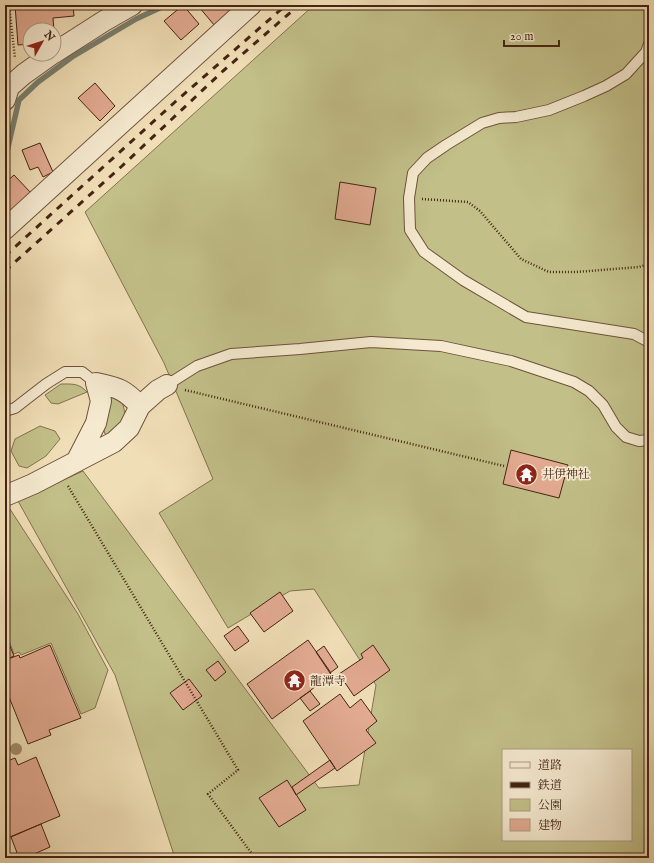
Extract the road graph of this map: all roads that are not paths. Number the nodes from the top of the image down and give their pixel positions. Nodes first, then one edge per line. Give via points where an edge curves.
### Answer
1 (132, 5) edge
2 (251, 5) edge
3 (649, 44) edge
4 (62, 47) edge
5 (41, 62) edge
6 (6, 92) edge
7 (5, 229) edge
8 (649, 342) edge
9 (96, 383) junction
10 (167, 385) joint
11 (140, 406) junction
12 (5, 411) edge
13 (649, 440) edge
14 (76, 462) junction
15 (5, 496) edge

1 - 4 street
2 - 7 street
3 - 8 lane via 646,52 626,74 606,86 549,110 482,123 446,145 413,172 409,198 410,230 424,252 463,280 526,317 634,334
5 - 6 street
9 - 11 street via 119,388
9 - 12 lane via 82,372 66,372 15,408
9 - 14 street via 101,401 96,423
10 - 11 street
10 - 13 lane via 197,366 231,354 371,342 441,346 511,361 574,382 604,404 616,426 626,437 639,441
11 - 14 street via 128,428 114,442
14 - 15 street

